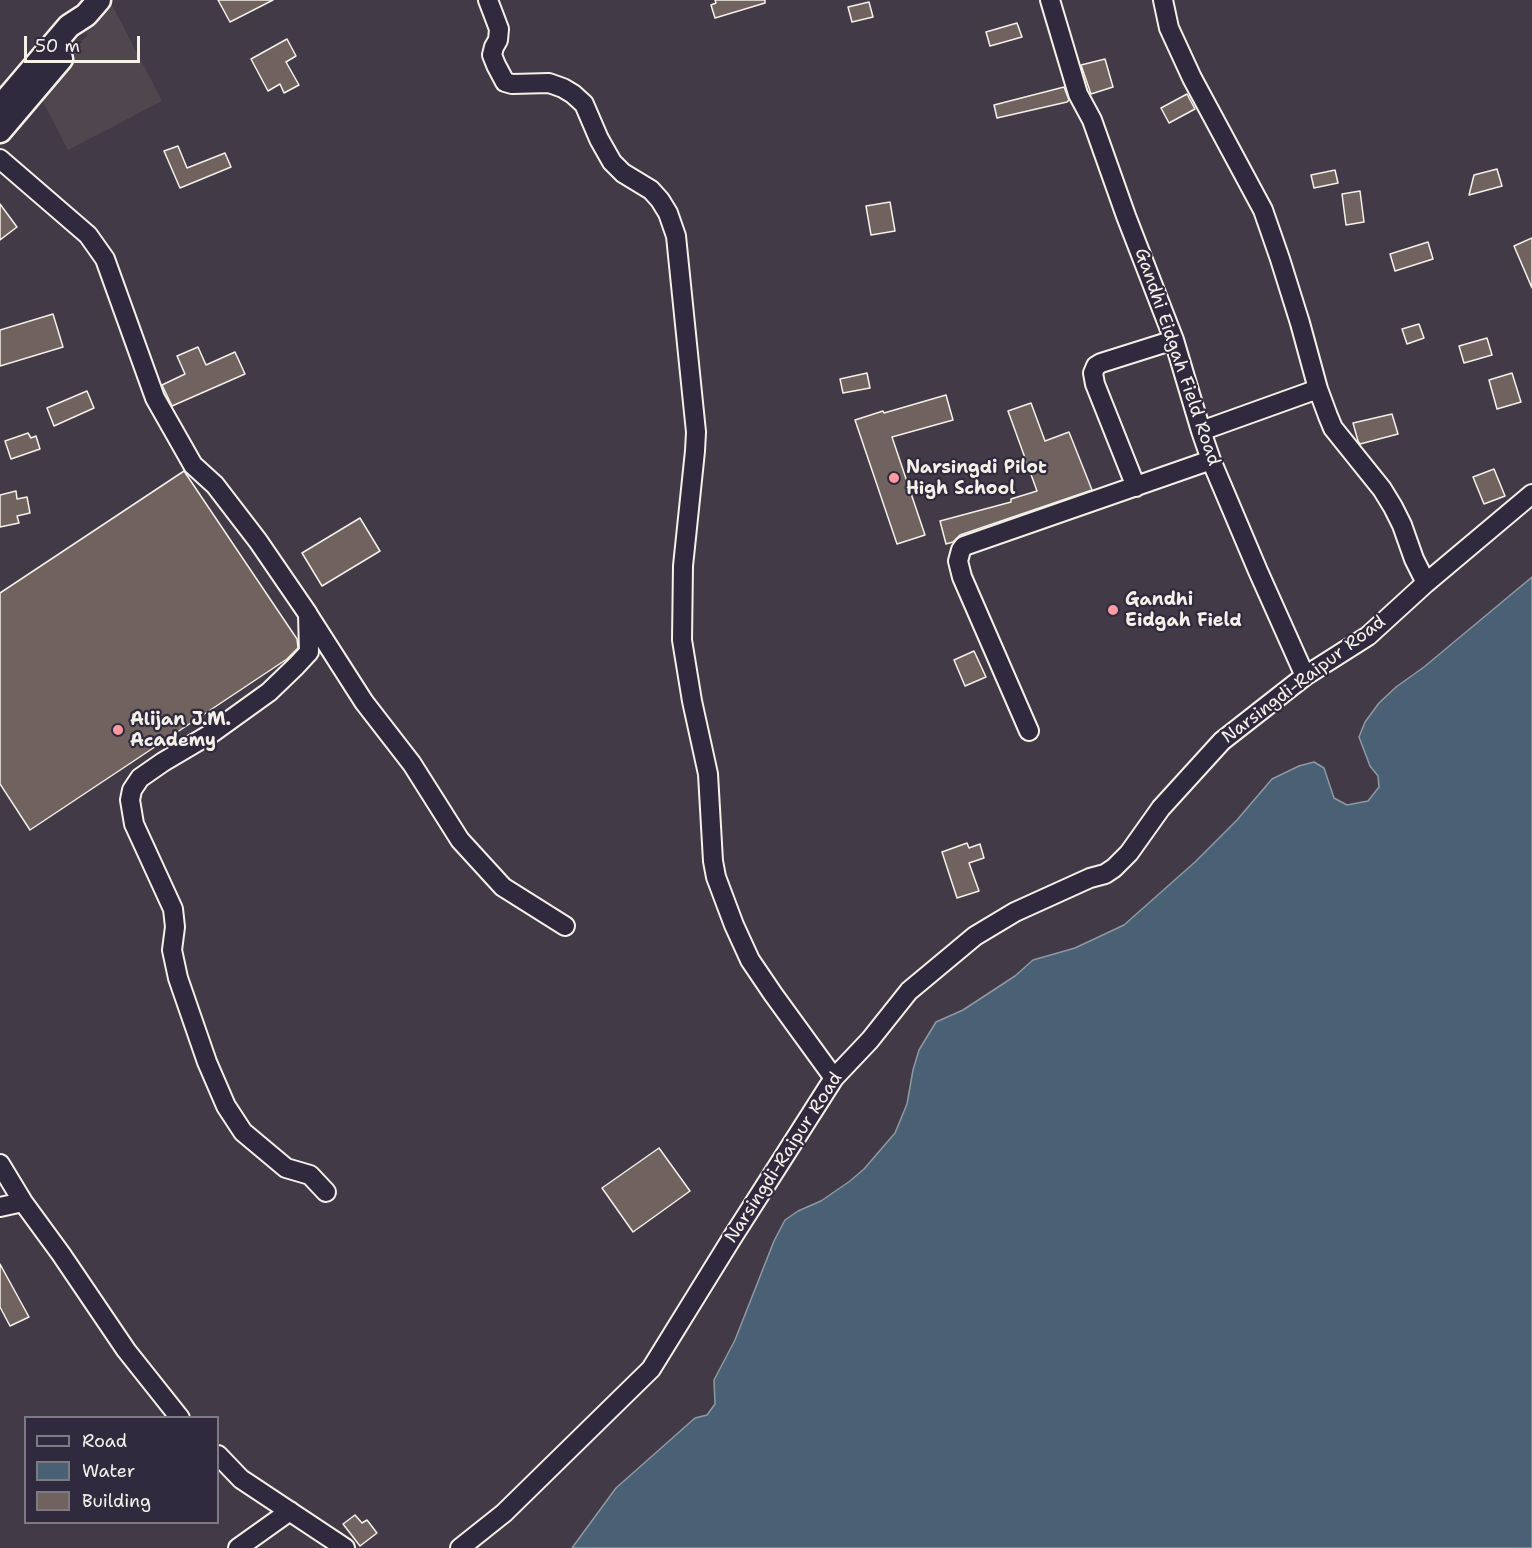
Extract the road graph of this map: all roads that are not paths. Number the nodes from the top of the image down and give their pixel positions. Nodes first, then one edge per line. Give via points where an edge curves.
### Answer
1 (488, 0) edge
2 (1050, 0) edge
3 (1163, 0) edge
4 (93, 7) edge
5 (0, 107) edge
6 (0, 131) edge
7 (0, 159) edge
8 (1174, 340) junction
9 (1318, 389) junction
10 (1201, 431) junction
11 (1211, 460) junction
12 (1136, 487) junction
13 (1532, 494) edge
14 (1426, 583) junction
15 (308, 614) junction
16 (1305, 676) junction
17 (1029, 731) dead end
18 (565, 926) dead end
19 (834, 1078) junction
20 (0, 1164) edge
21 (326, 1192) dead end
22 (23, 1202) junction
23 (0, 1207) edge
24 (178, 1416) edge
25 (219, 1456) edge
26 (290, 1511) junction
27 (238, 1548) edge
28 (345, 1548) edge
29 (460, 1548) edge

1 - 19 street via 500,29 492,55 505,82 549,83 573,94 584,104 612,162 660,200 676,236 696,432 683,566 682,640 708,774 716,877 750,960
2 - 8 street, Gandhi Eidgah Field Road via 1078,94 1092,120
3 - 9 street via 1169,28 1192,78 1263,210
4 - 5 main road via 69,26
4 - 6 main road via 80,35
7 - 15 street via 88,235 105,260 155,398 193,465 215,485
8 - 10 street, Gandhi Eidgah Field Road
8 - 12 street via 1101,363 1093,373
9 - 10 street
9 - 14 street via 1333,428 1393,507
10 - 11 street, Gandhi Eidgah Field Road
11 - 12 street
11 - 16 street, Gandhi Eidgah Field Road
12 - 17 street via 960,550 962,577
13 - 14 street, Narsingdi-Raipur Road
14 - 16 street, Narsingdi-Raipur Road via 1368,636
15 - 18 street via 460,840 503,887
15 - 21 street via 309,652 296,666 269,692 212,733 140,778 130,800 134,824 173,909 172,950 178,978 226,1106 243,1132 286,1168 310,1175
16 - 19 street, Narsingdi-Raipur Road via 1222,741 1161,808 1114,868 1015,912 975,936 909,991
19 - 29 street, Narsingdi-Raipur Road via 651,1369 504,1513
20 - 22 street
22 - 23 street
22 - 24 street via 126,1350
25 - 26 street via 241,1479
26 - 27 street
26 - 28 street

